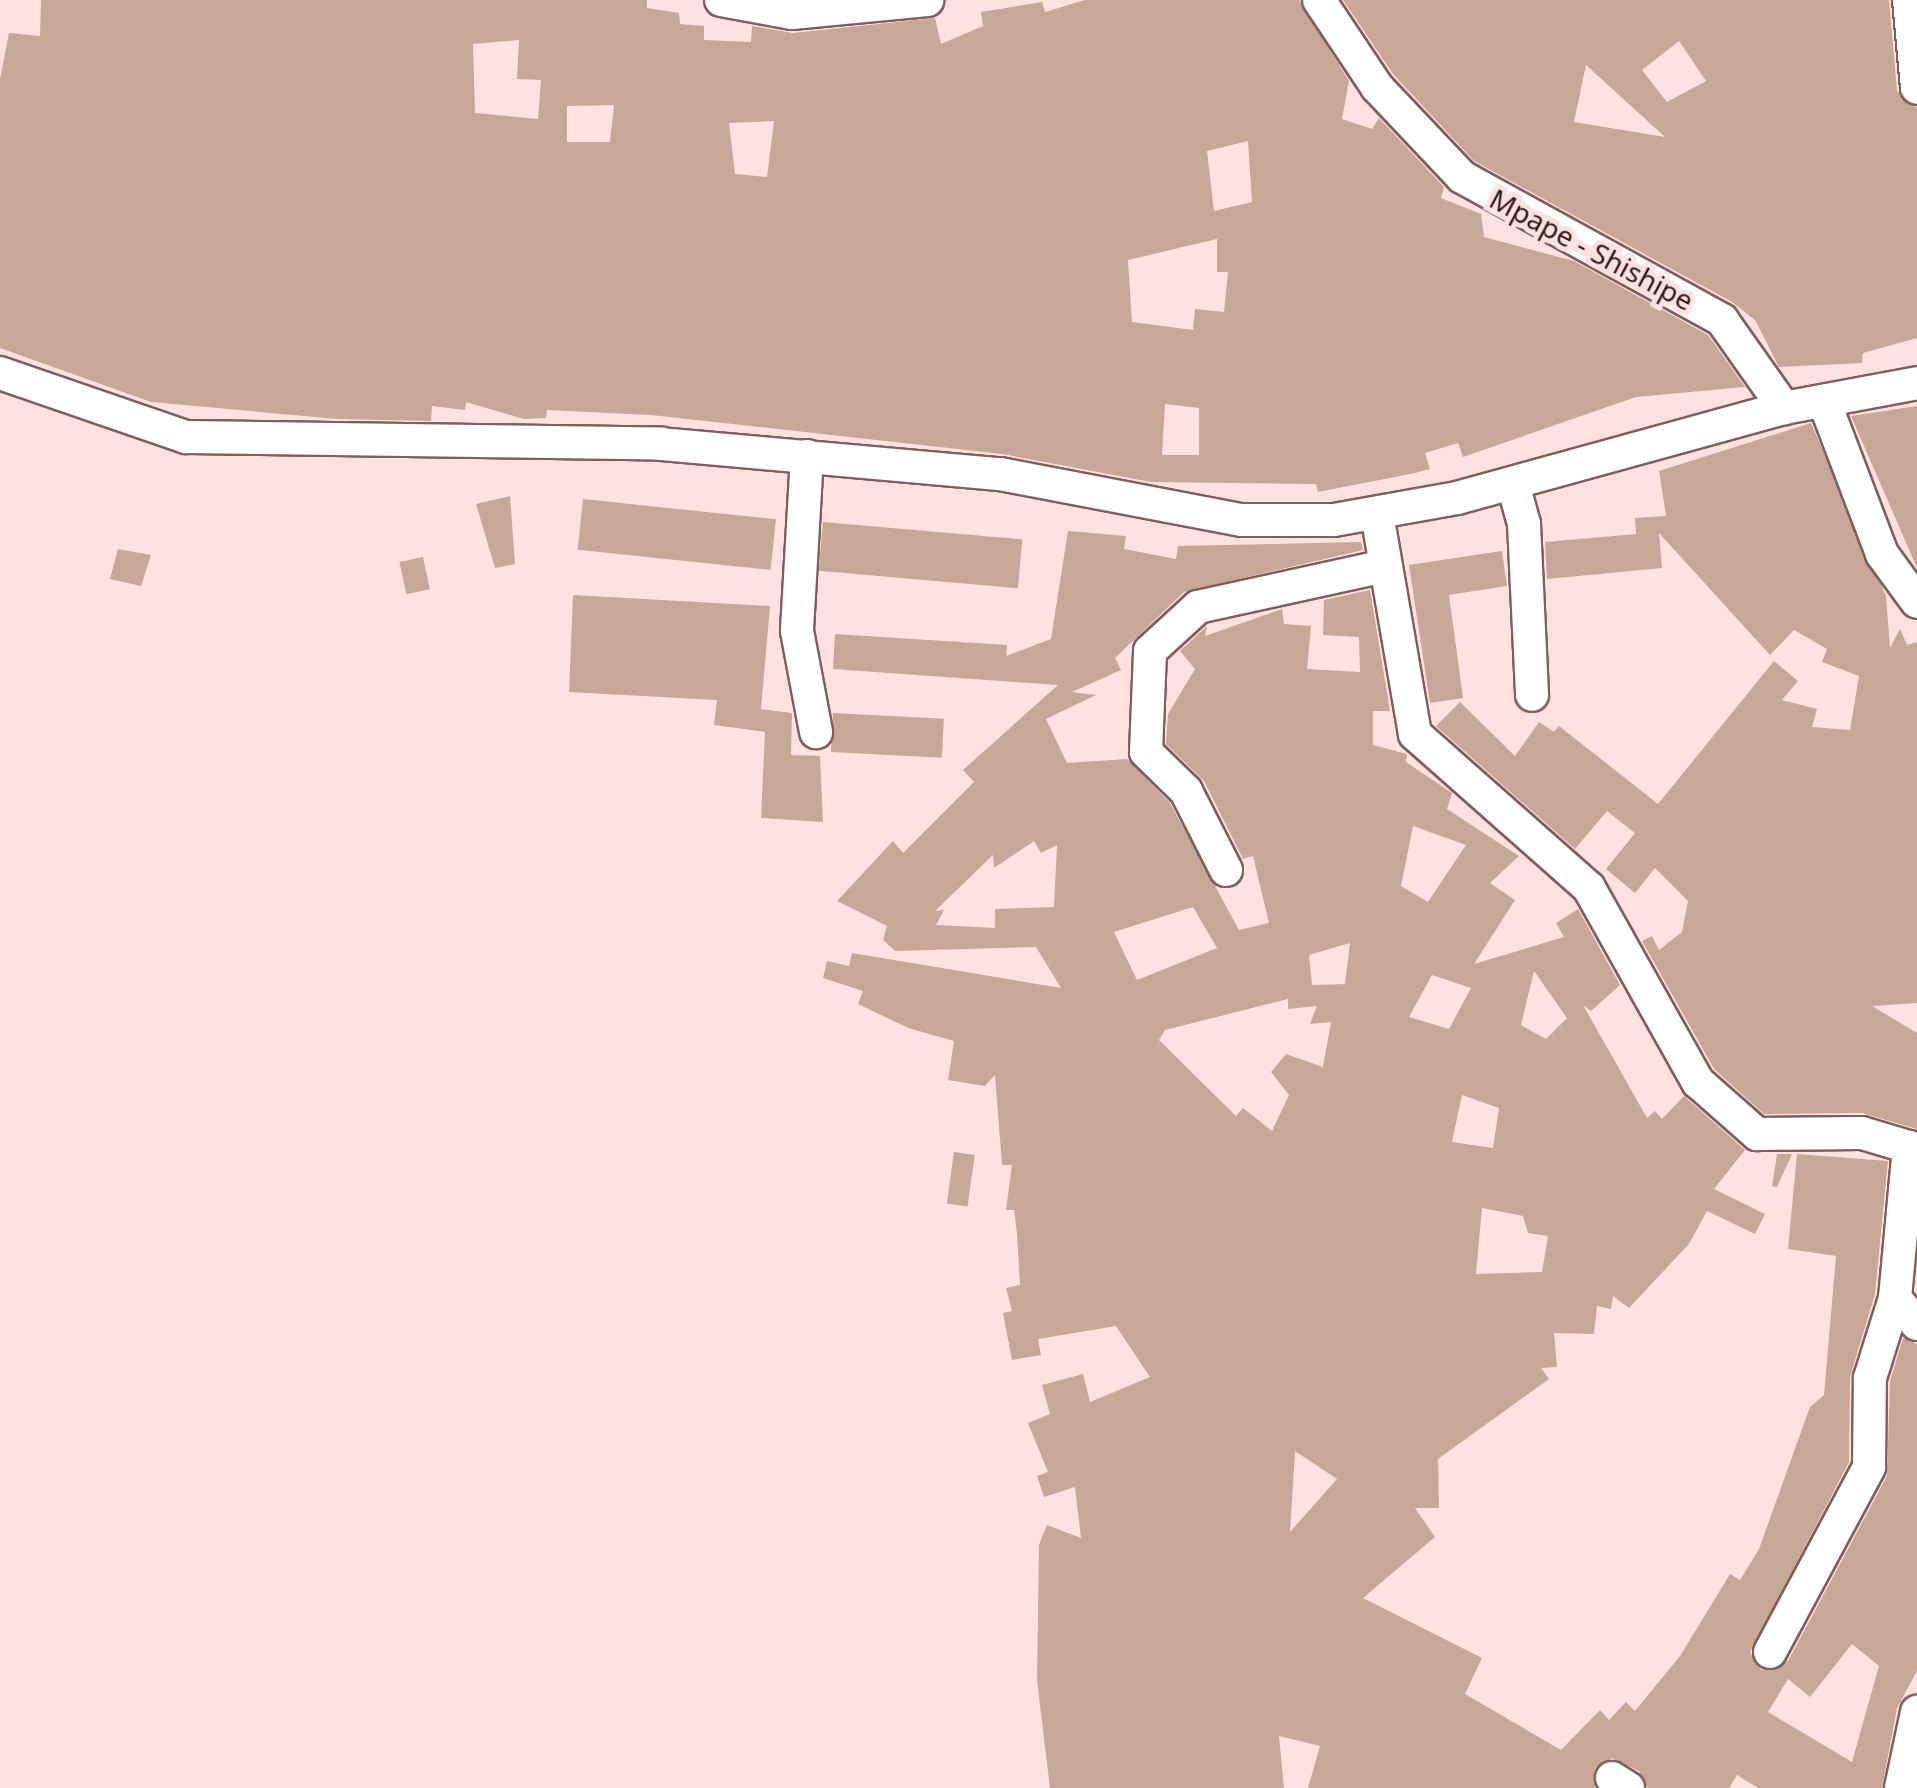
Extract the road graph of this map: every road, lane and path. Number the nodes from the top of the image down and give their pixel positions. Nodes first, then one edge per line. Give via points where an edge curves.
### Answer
1 (721, 0) edge
2 (928, 0) edge
3 (1319, 0) edge
4 (1909, 0) edge
5 (1917, 88) edge
6 (0, 373) edge
7 (1917, 383) edge
8 (1824, 401) junction
9 (1784, 408) junction
10 (807, 456) junction
11 (1513, 484) junction
12 (1377, 514) junction
13 (1384, 566) junction
14 (1917, 602) edge
15 (1532, 695) dead end
16 (816, 732) dead end
17 (1226, 870) dead end
18 (1895, 1298) junction
19 (1917, 1324) edge
20 (1770, 1652) dead end
21 (1917, 1712) edge
22 (1900, 1788) edge

1 - 2 street via 792,12
3 - 9 street, Mpape - Shishipe via 1377,87 1462,178 1722,320
4 - 5 street
6 - 10 street via 186,437 579,440
7 - 8 street
8 - 9 street
8 - 14 street via 1882,554
9 - 11 street
10 - 12 street via 1000,474 1242,520
10 - 16 street via 797,631
11 - 12 street
11 - 15 street via 1524,524
12 - 13 street
13 - 17 street via 1198,607 1150,651 1146,752 1186,791
13 - 18 street via 1416,734 1589,888 1698,1082 1757,1134 1862,1133 1909,1147
18 - 19 street
18 - 20 street via 1870,1378 1869,1467
21 - 22 street

